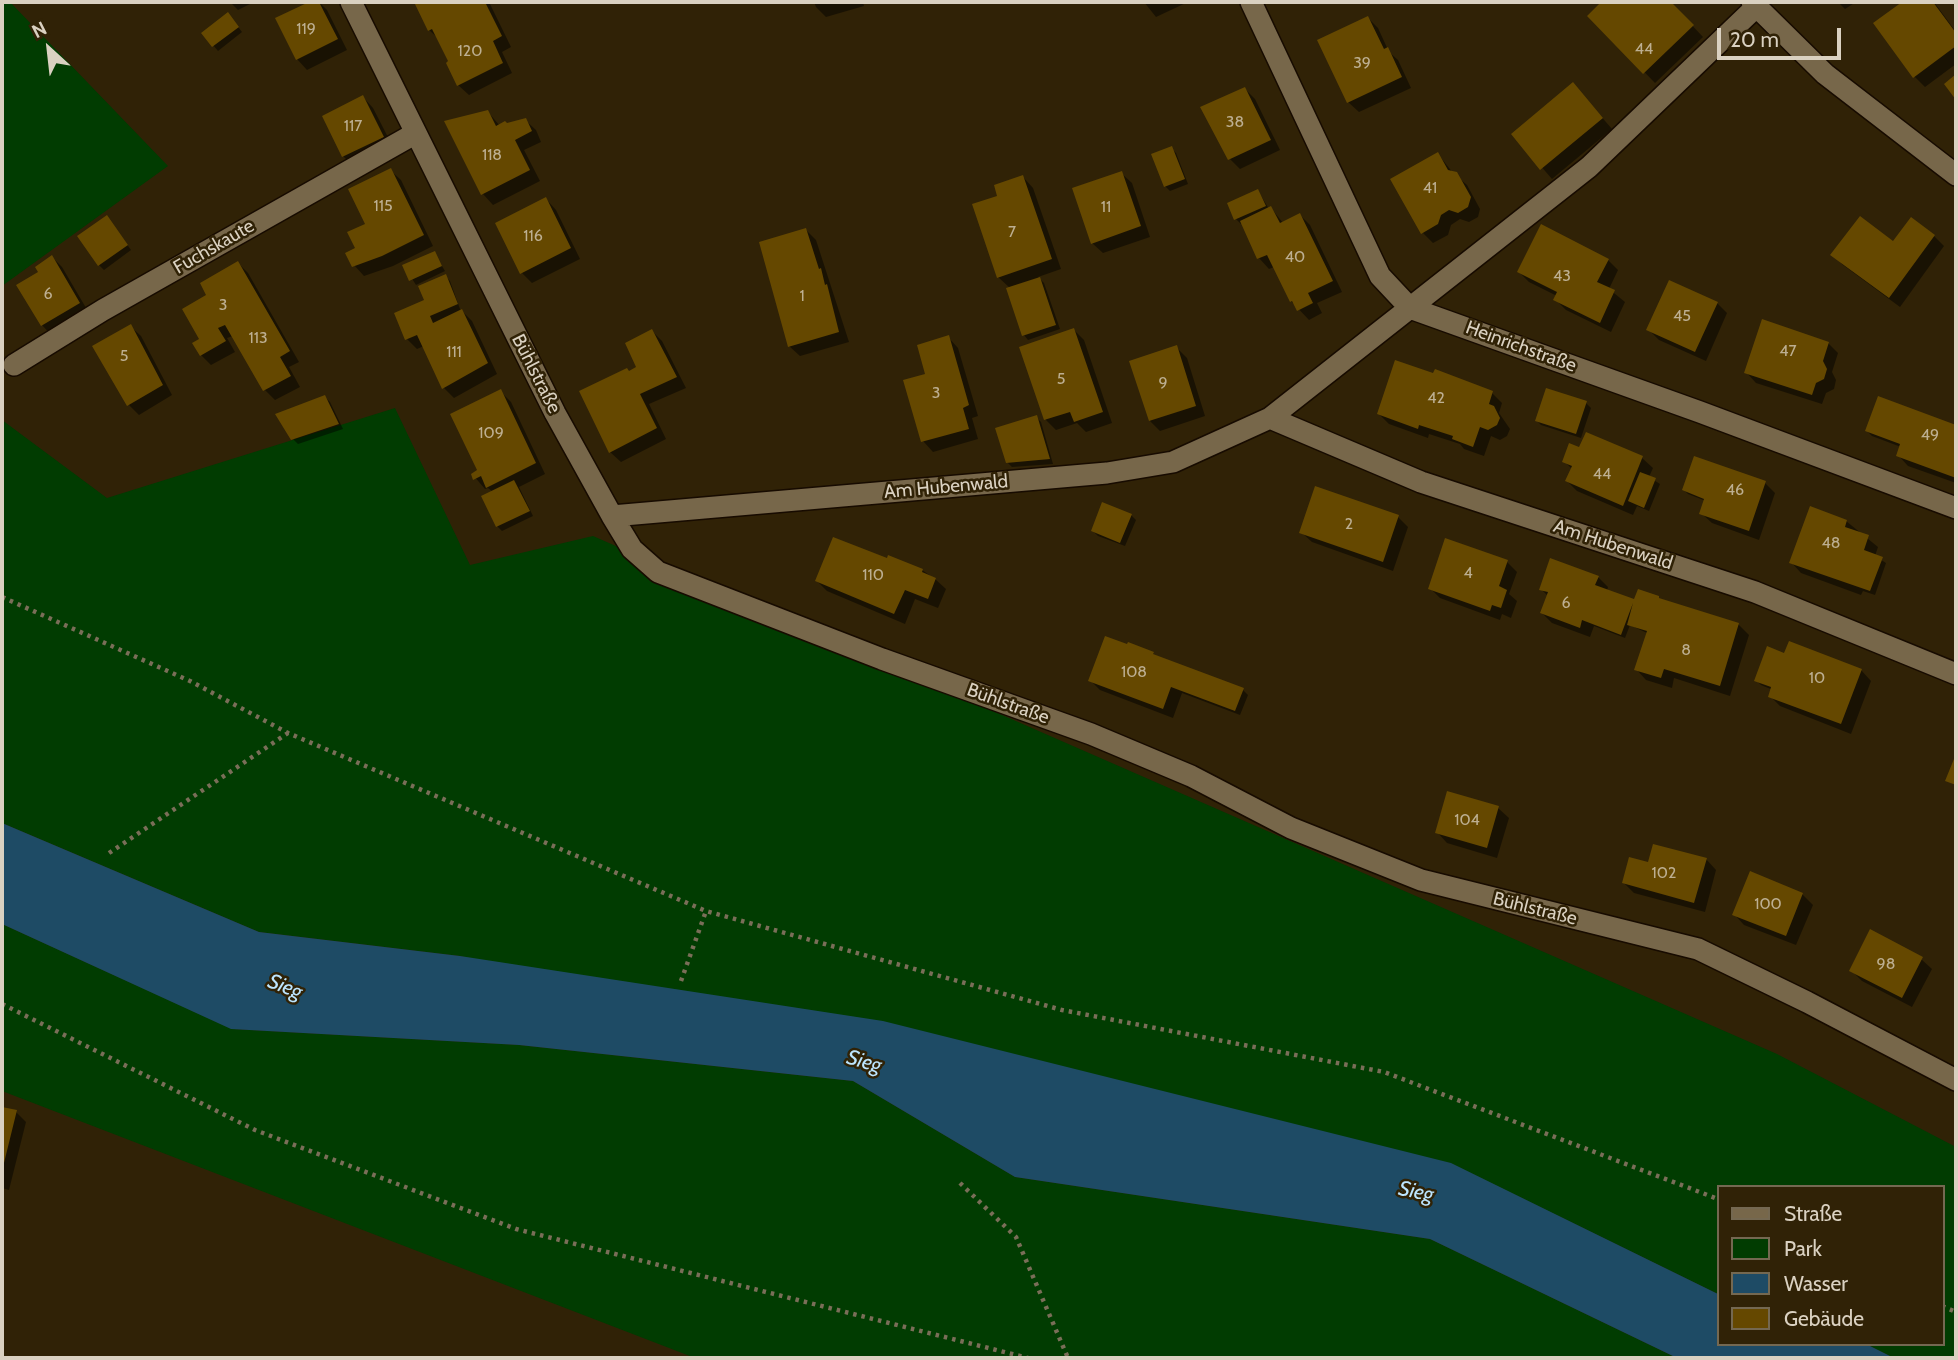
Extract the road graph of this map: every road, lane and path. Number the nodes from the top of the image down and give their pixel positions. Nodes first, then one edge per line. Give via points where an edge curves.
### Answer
1 (351, 2) edge
2 (1251, 2) edge
3 (1754, 4) edge
4 (415, 133) junction
5 (1956, 175) edge
6 (1410, 308) junction
7 (14, 365) dead end
8 (1270, 418) junction
9 (1956, 508) edge
10 (612, 516) junction
11 (2, 597) edge
12 (1956, 674) edge
13 (288, 733) junction
14 (109, 853) dead end
15 (706, 911) junction
16 (681, 981) dead end
17 (2, 1004) edge
18 (1956, 1080) edge
19 (960, 1183) dead end
20 (1716, 1198) edge
21 (1028, 1358) edge
22 (1068, 1358) edge

1 - 4 street, Bühlstraße
2 - 6 street, Heinrichstraße via 1380,276
3 - 5 street via 1825,74
3 - 6 street, Am Hubenwald via 1589,167
4 - 7 street, Fuchskaute
4 - 10 street, Bühlstraße via 555,413
6 - 8 street, Am Hubenwald
6 - 9 street, Heinrichstraße
8 - 10 street, Am Hubenwald via 1172,462 1107,473
8 - 12 street, Am Hubenwald via 1421,482 1755,592
10 - 18 street, Bühlstraße via 632,549 658,572 1091,734 1191,776 1291,828 1421,880 1698,949
11 - 13 path via 190,681
13 - 14 path
13 - 15 path
15 - 16 path
15 - 20 path via 1062,1010 1384,1072
17 - 21 path via 255,1130 516,1229
19 - 22 path via 1016,1237

